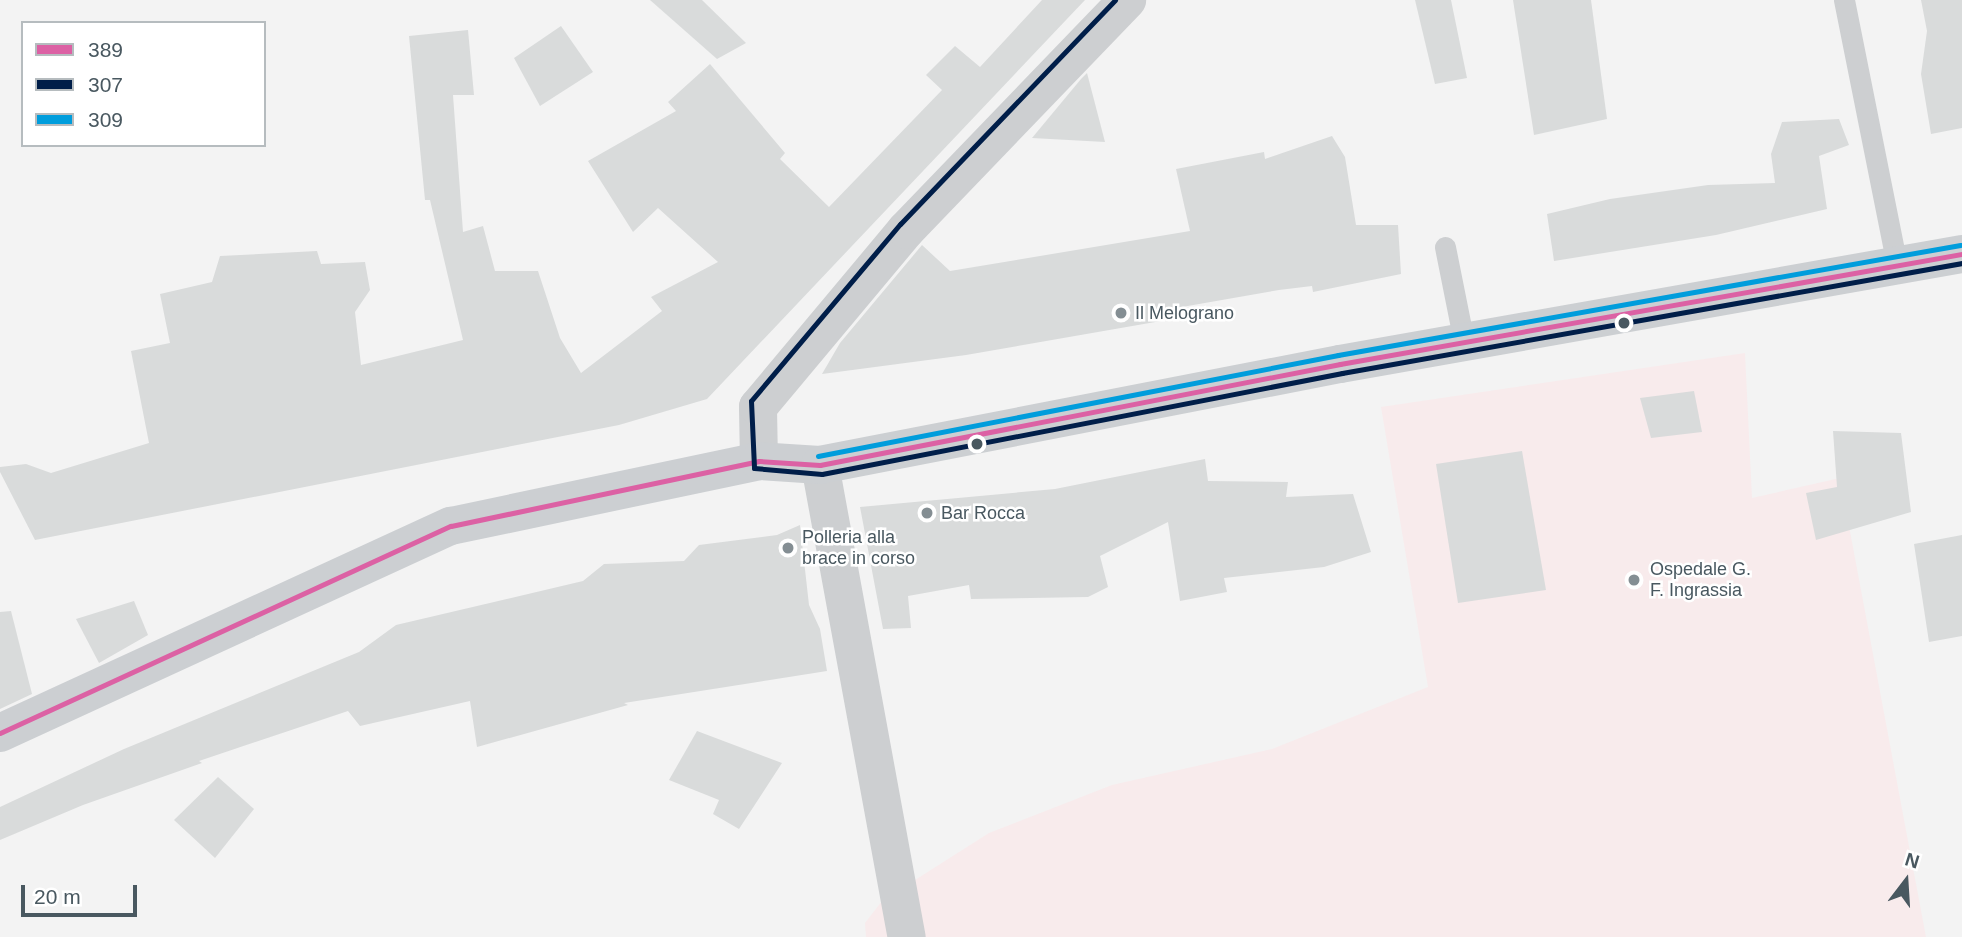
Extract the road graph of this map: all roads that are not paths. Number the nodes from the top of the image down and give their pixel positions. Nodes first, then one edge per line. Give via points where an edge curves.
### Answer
1 (1127, 0) edge
2 (1844, 0) edge
3 (1445, 247) dead end
4 (1962, 254) edge
5 (1897, 266) junction
6 (1464, 342) junction
7 (758, 461) junction
8 (820, 465) junction
9 (0, 733) edge
10 (907, 937) edge

1 - 7 street via 906,230 758,407
2 - 5 lane
3 - 6 lane
4 - 5 main road
5 - 6 main road
6 - 8 main road
7 - 8 main road
7 - 9 main road via 451,526
8 - 10 street

